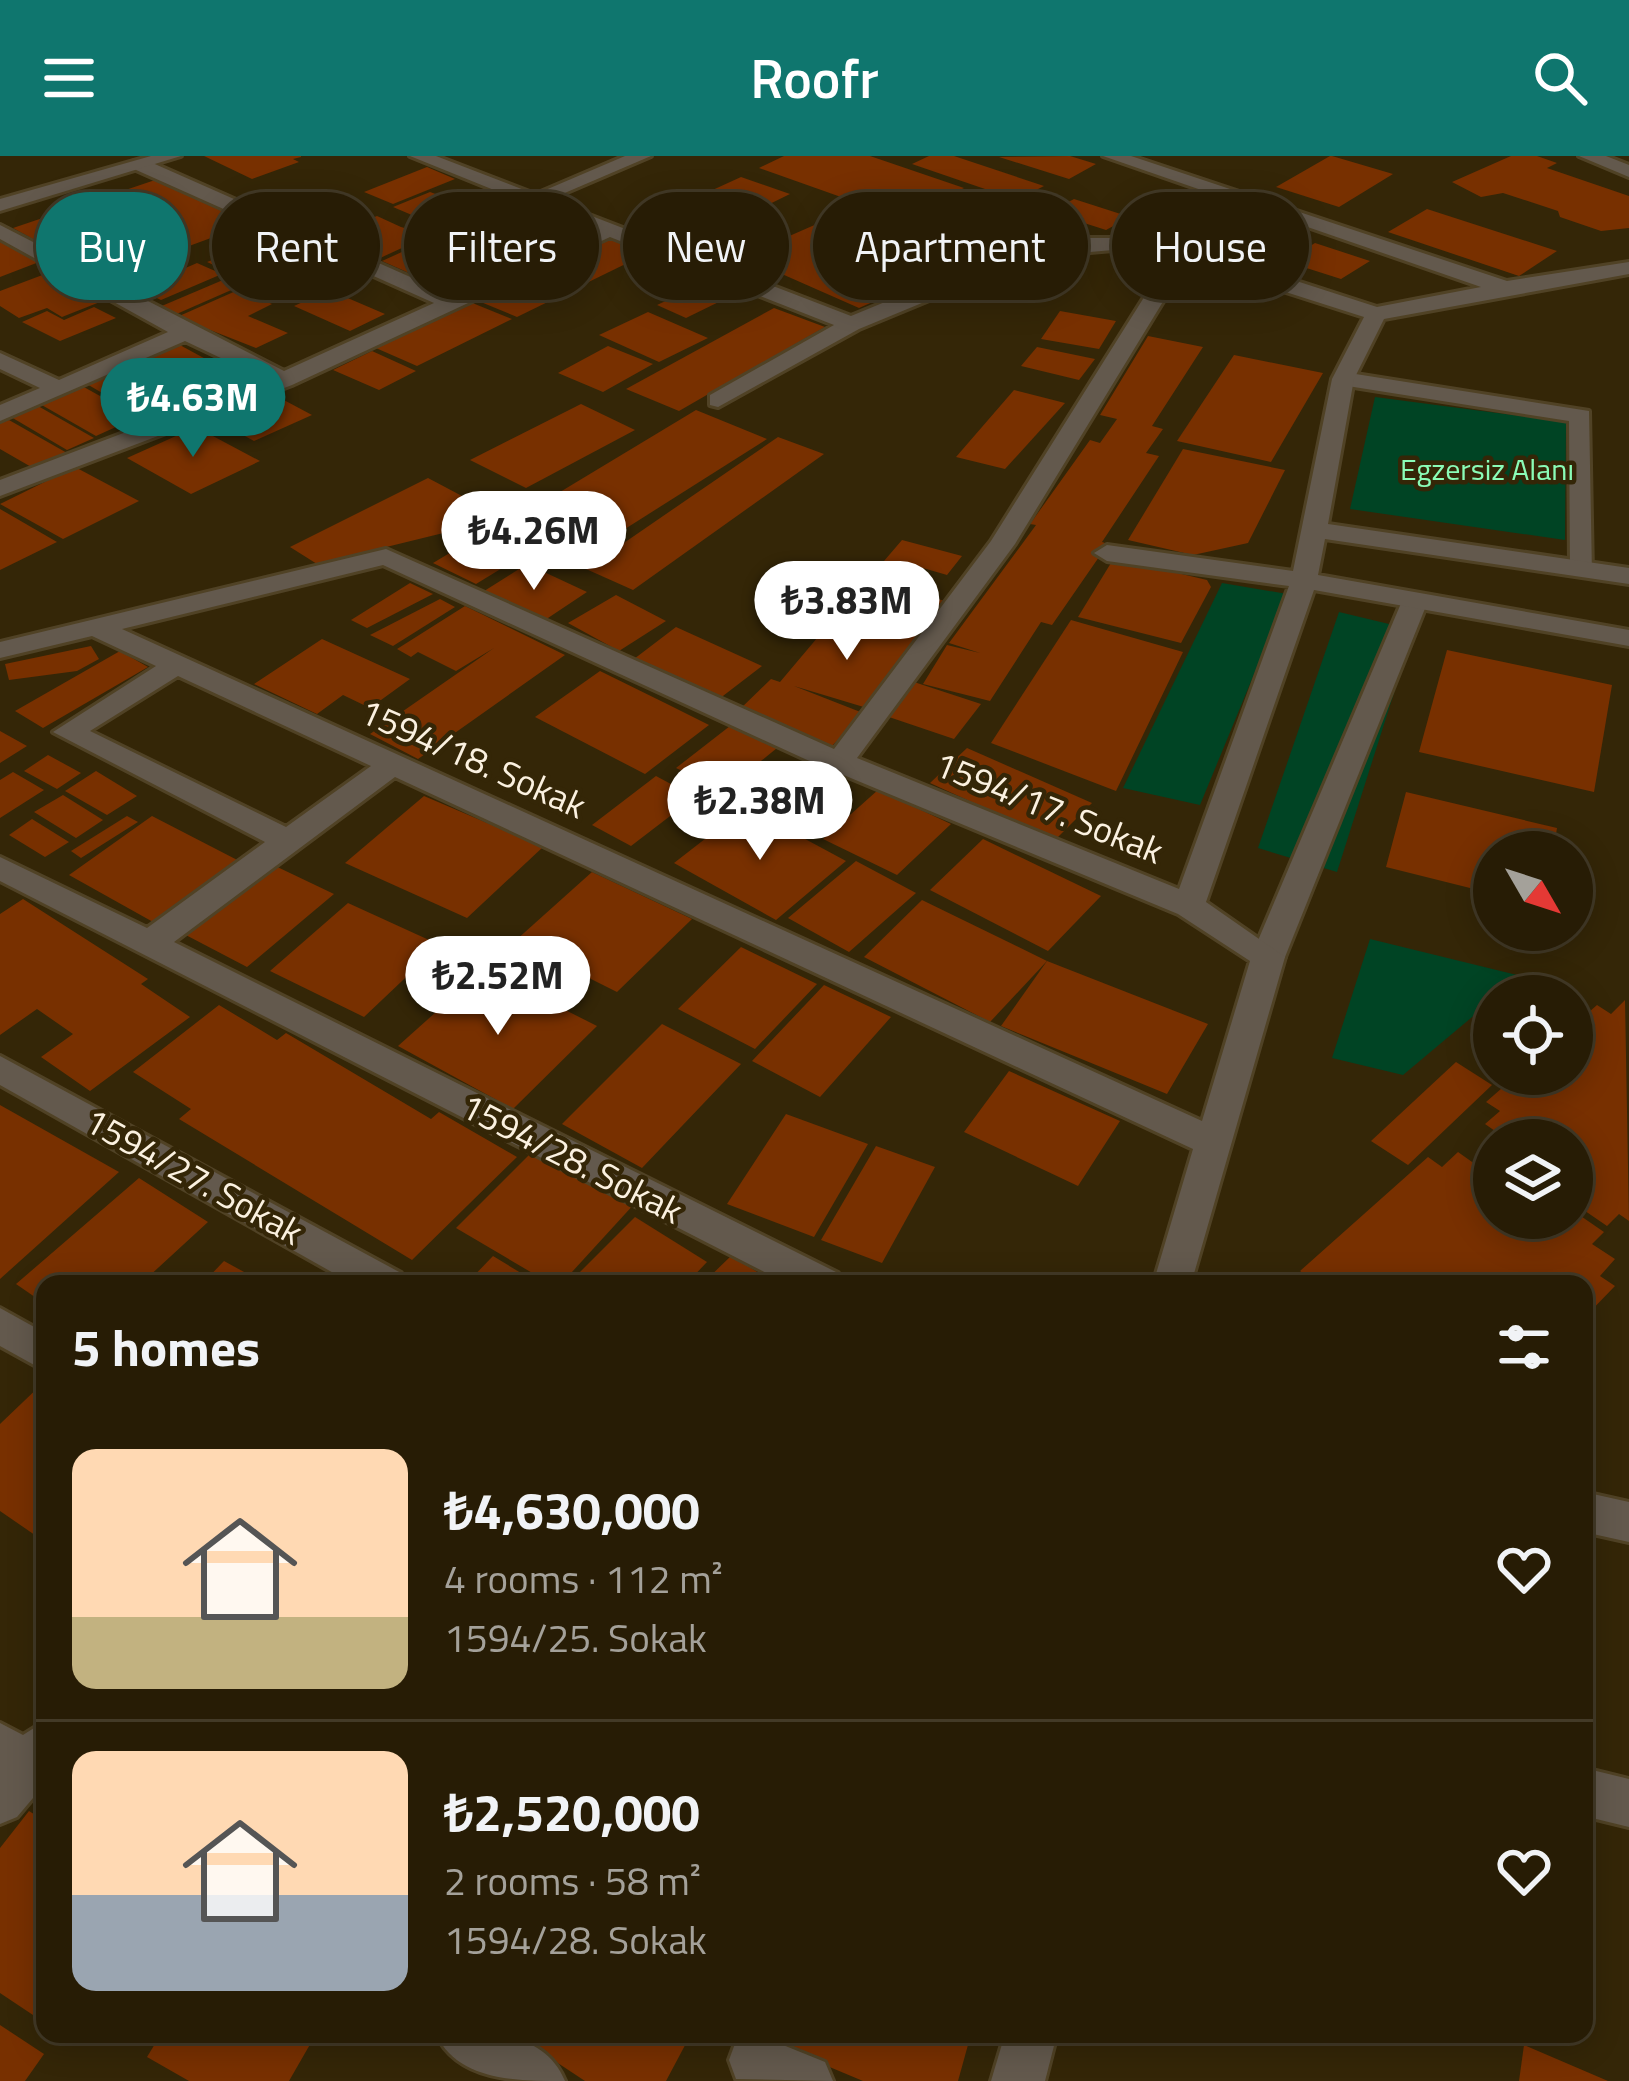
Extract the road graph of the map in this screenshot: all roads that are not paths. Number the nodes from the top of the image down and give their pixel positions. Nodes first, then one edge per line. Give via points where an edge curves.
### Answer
1 (172, 156) edge
2 (419, 156) edge
3 (642, 156) edge
4 (1112, 156) edge
5 (1190, 156) edge
6 (1588, 156) edge
7 (141, 165) junction
8 (1629, 171) edge
9 (1160, 172) junction
10 (511, 192) edge
11 (552, 192) edge
12 (0, 205) edge
13 (599, 226) edge
14 (610, 230) junction
15 (0, 231) edge
16 (1112, 247) edge
17 (1629, 268) edge
18 (1506, 288) junction
19 (1309, 292) edge
20 (1154, 300) edge
21 (447, 301) junction
22 (1376, 314) junction
23 (851, 324) junction
24 (185, 333) junction
25 (0, 360) edge
26 (1343, 379) junction
27 (284, 380) junction
28 (58, 388) junction
29 (718, 400) dead end
30 (0, 414) edge
31 (0, 489) edge
32 (1318, 530) junction
33 (1107, 553) dead end
34 (1583, 568) junction
35 (1629, 576) edge
36 (1304, 580) junction
37 (1415, 601) junction
38 (93, 626) junction
39 (1629, 638) edge
40 (0, 650) edge
41 (177, 665) junction
42 (839, 762) junction
43 (391, 765) junction
44 (288, 841) junction
45 (0, 868) edge
46 (1189, 907) junction
47 (147, 945) junction
48 (1268, 957) junction
49 (0, 1069) edge
50 (1212, 1142) junction
51 (371, 1275) edge
52 (806, 1275) edge
53 (1175, 1275) edge
54 (0, 1325) edge
55 (36, 1348) edge
56 (1593, 1514) edge
57 (1629, 1522) edge
58 (1593, 1794) edge
59 (1629, 1803) edge
60 (477, 2043) edge
61 (1029, 2043) edge
62 (755, 2058) edge
63 (538, 2081) edge
64 (806, 2081) edge
65 (1018, 2081) edge

1 - 7 street
2 - 10 street
3 - 11 street
4 - 9 street
5 - 9 street
6 - 8 street
7 - 12 street
7 - 21 street
9 - 18 street
13 - 14 street
14 - 21 street
14 - 23 street
15 - 24 street
16 - 23 street via 1030,251
17 - 18 street
18 - 22 street
19 - 22 street
20 - 42 street via 1002,544
21 - 27 street
22 - 26 street
23 - 29 street
24 - 27 street
24 - 28 street
25 - 28 street
26 - 32 street
26 - 34 street via 1581,416
27 - 31 street
28 - 30 street
32 - 34 street
32 - 36 street
33 - 36 street
34 - 35 street
36 - 37 street
36 - 46 street
37 - 39 street
37 - 48 street
38 - 40 street, 1594/17. Sokak
38 - 41 street, 1594/18. Sokak
38 - 42 street, 1594/17. Sokak via 386,557
41 - 43 street, 1594/18. Sokak
41 - 44 street via 68,732
42 - 46 street, 1594/17. Sokak
43 - 44 street
43 - 50 street, 1594/18. Sokak
44 - 47 street
45 - 47 street, 1594/28. Sokak
46 - 48 street, 1594/17. Sokak
47 - 52 street, 1594/28. Sokak
48 - 50 street
49 - 51 street, 1594/27. Sokak
50 - 53 street
54 - 55 street
56 - 57 street
58 - 59 street
60 - 63 street
61 - 65 street
62 - 64 street

